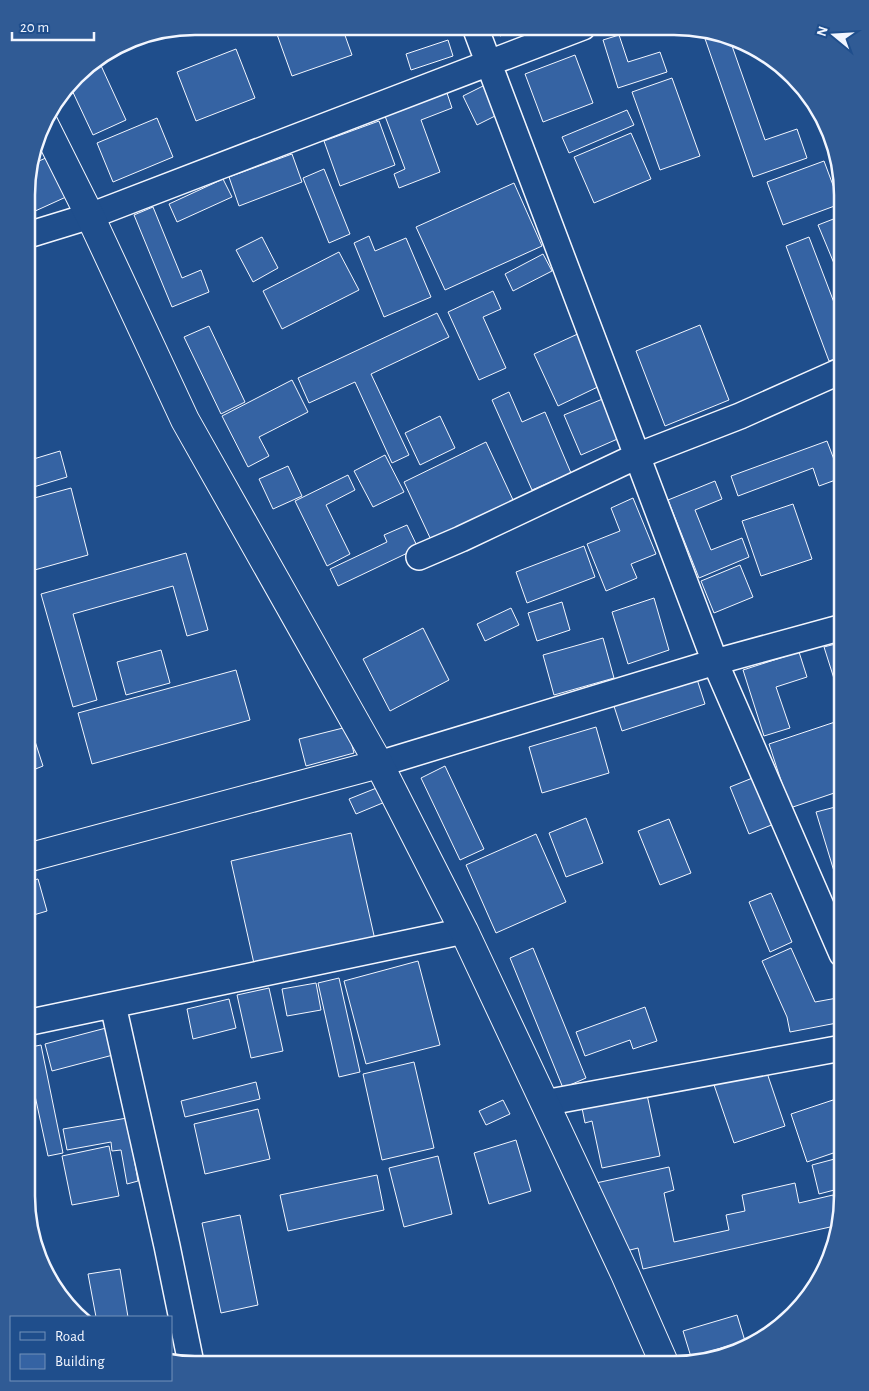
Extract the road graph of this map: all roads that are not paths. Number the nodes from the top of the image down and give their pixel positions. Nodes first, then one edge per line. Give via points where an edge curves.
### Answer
1 (478, 35) edge
2 (563, 35) edge
3 (488, 65) junction
4 (48, 132) edge
5 (90, 216) junction
6 (35, 233) edge
7 (834, 374) edge
8 (637, 456) junction
9 (419, 557) dead end
10 (834, 629) edge
11 (715, 662) junction
12 (379, 764) junction
13 (35, 856) edge
14 (464, 931) junction
15 (834, 936) edge
16 (113, 1005) junction
17 (35, 1021) edge
18 (834, 1049) edge
19 (544, 1103) junction
20 (190, 1356) edge
21 (661, 1356) edge

1 - 3 street
2 - 3 street
3 - 5 street
3 - 8 street
4 - 5 street
5 - 6 street
5 - 12 street via 185,420
7 - 8 street via 740,416
8 - 9 street
8 - 11 street
10 - 11 street
11 - 12 street
11 - 15 street
12 - 13 street
12 - 14 street
14 - 16 street
14 - 19 street
16 - 17 street
16 - 20 street
18 - 19 street
19 - 21 street

